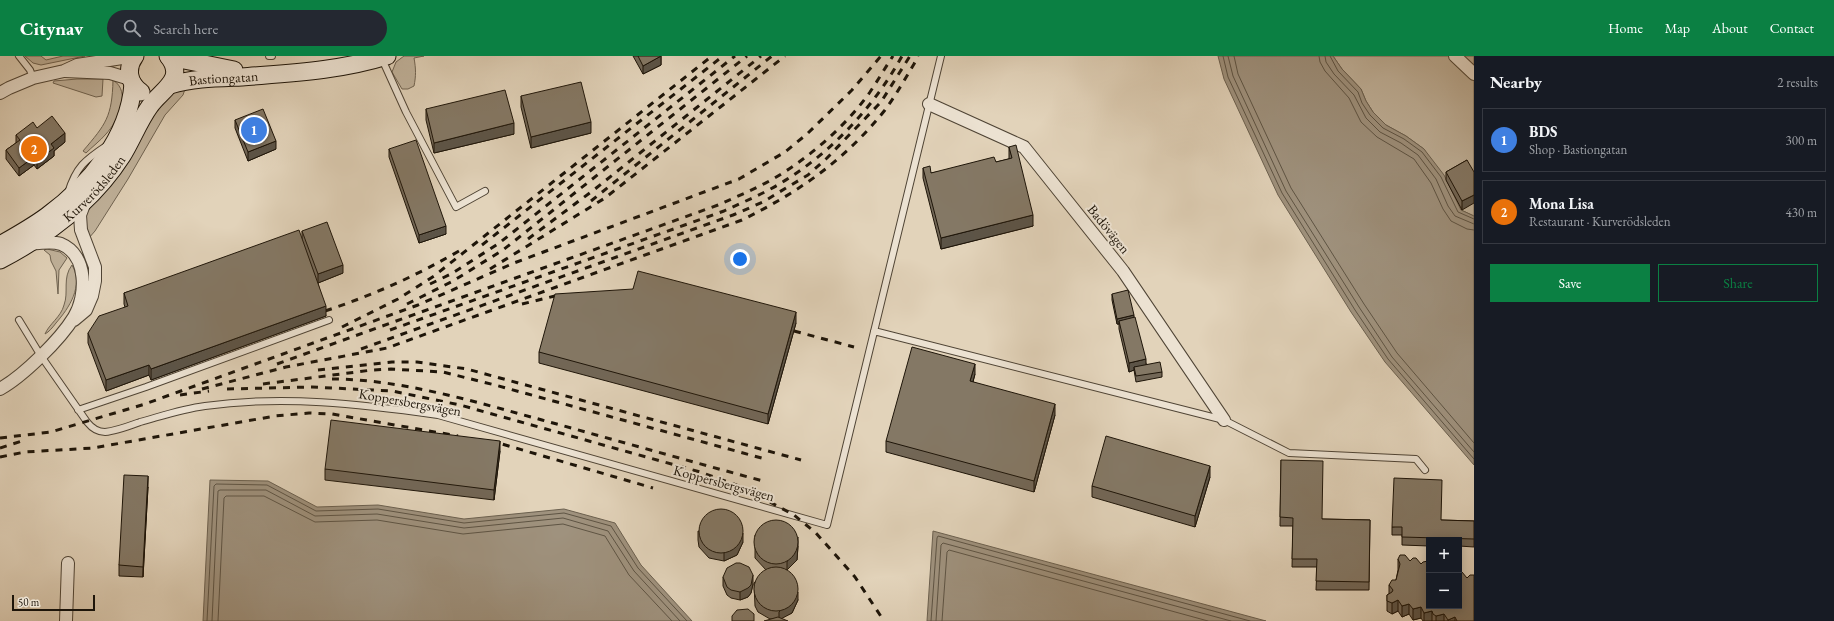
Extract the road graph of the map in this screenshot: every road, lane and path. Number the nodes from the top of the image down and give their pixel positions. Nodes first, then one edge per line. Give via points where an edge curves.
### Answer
1 (19, 56) edge
2 (135, 56) edge
3 (169, 56) edge
4 (941, 56) edge
5 (1455, 56) edge
6 (384, 57) edge
7 (64, 71) junction
8 (278, 74) junction
9 (1474, 74) edge
10 (33, 78) junction
11 (132, 81) junction
12 (165, 89) junction
13 (0, 93) edge
14 (930, 104) junction
15 (485, 191) dead end
16 (85, 202) junction
17 (29, 244) junction
18 (0, 245) edge
19 (0, 260) edge
20 (19, 320) dead end
21 (329, 320) dead end
22 (68, 325) junction
23 (874, 331) junction
24 (41, 356) junction
25 (0, 389) edge
26 (78, 410) junction
27 (1224, 420) junction
28 (1425, 470) dead end
29 (68, 563) dead end
30 (66, 621) edge

1 - 10 lane
2 - 7 street via 77,65
2 - 11 main road, Kurverödsleden via 130,66
3 - 8 main road, Bastiongatan via 233,70
3 - 12 main road, Kurverödsleden via 174,76
4 - 14 lane
5 - 9 street
6 - 8 main road, Bastiongatan via 331,70
6 - 15 lane via 406,112 456,207
7 - 10 street
7 - 11 street via 110,73
8 - 12 main road, Bastiongatan via 192,79
10 - 13 street
11 - 12 main road via 139,90 146,93 153,94
11 - 18 main road, Kurverödsleden via 128,115 102,162 64,203
12 - 16 main road, Kurverödsleden via 149,107 121,157
14 - 23 lane
14 - 27 street, Badövägen via 1024,147 1123,271
16 - 17 main road, Kurverödsleden
16 - 22 street via 80,220 83,238 95,267 94,288 86,310
17 - 19 main road, Kurverödsleden
17 - 22 street via 58,243 71,252 80,264 81,293 75,316
20 - 24 lane, Koppersbergsvägen
21 - 26 lane
22 - 24 street
23 - 26 lane, Koppersbergsvägen via 827,525 430,414 346,403 256,402 177,411 106,432 95,430
23 - 27 lane
24 - 25 street
24 - 26 lane, Koppersbergsvägen
27 - 28 lane via 1288,453 1416,458
29 - 30 street

